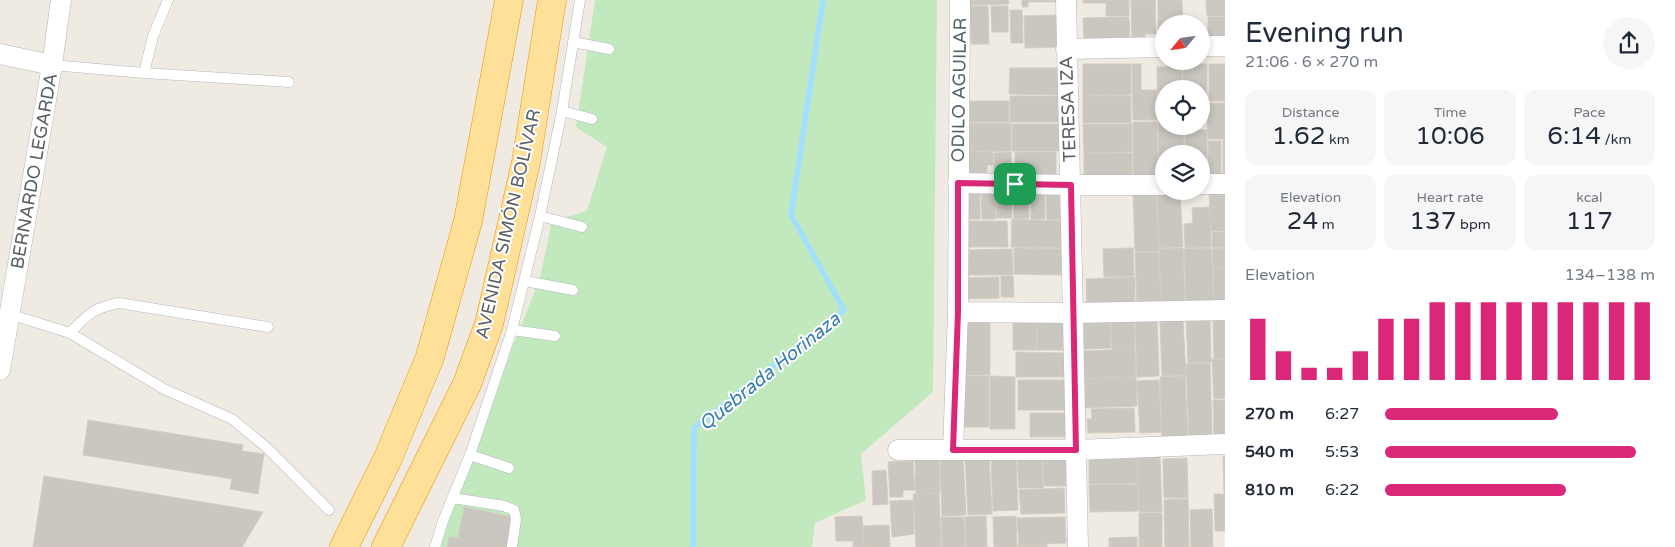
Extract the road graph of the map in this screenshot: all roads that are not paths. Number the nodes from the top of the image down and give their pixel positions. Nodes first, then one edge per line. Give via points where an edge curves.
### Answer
1 (62, 0) edge
2 (168, 0) edge
3 (509, 0) edge
4 (552, 0) edge
5 (580, 0) edge
6 (960, 0) edge
7 (1066, 0) edge
8 (573, 42) junction
9 (1210, 46) edge
10 (1225, 46) edge
11 (1155, 47) edge
12 (609, 49) dead end
13 (1066, 49) junction
14 (0, 54) edge
15 (52, 65) junction
16 (144, 73) junction
17 (289, 82) dead end
18 (562, 111) junction
19 (592, 119) dead end
20 (958, 183) junction
21 (1210, 184) edge
22 (1225, 184) edge
23 (1071, 185) junction
24 (1155, 185) edge
25 (540, 216) junction
26 (582, 227) dead end
27 (524, 281) junction
28 (573, 290) dead end
29 (1225, 310) edge
30 (958, 312) junction
31 (1074, 313) junction
32 (9, 314) junction
33 (268, 327) dead end
34 (512, 330) junction
35 (70, 333) junction
36 (555, 336) dead end
37 (0, 370) edge
38 (1225, 444) edge
39 (898, 450) dead end
40 (953, 450) junction
41 (1076, 450) junction
42 (470, 455) junction
43 (509, 468) dead end
44 (453, 498) junction
45 (329, 510) dead end
46 (344, 547) edge
47 (386, 547) edge
48 (435, 547) edge
49 (512, 547) edge
50 (1078, 547) edge

1 - 15 street, BERNARDO LEGARDA
2 - 16 lane via 153,36
3 - 46 highway via 468,221 430,356 388,458
4 - 47 highway, AVENIDA SIMÓN BOLÍVAR via 526,162 490,324 467,384
5 - 8 lane
6 - 20 street, ODILO AGUILAR
7 - 13 street, TERESA IZA
8 - 12 lane
8 - 18 lane
9 - 10 street
11 - 13 street
13 - 23 street, TERESA IZA
14 - 15 street
15 - 16 lane
15 - 32 street, BERNARDO LEGARDA
16 - 17 lane
18 - 19 lane
18 - 25 lane
20 - 23 street
20 - 30 street, ODILO AGUILAR
21 - 22 street
23 - 24 street
23 - 31 street, TERESA IZA
25 - 26 lane
25 - 27 lane
27 - 28 lane
27 - 34 lane
29 - 31 street
30 - 31 street
30 - 40 street, ODILO AGUILAR
31 - 41 street, TERESA IZA
32 - 35 lane
32 - 37 street, BERNARDO LEGARDA
33 - 35 lane via 119,303 102,306 88,314
34 - 36 lane
34 - 42 lane
35 - 45 lane via 164,389 232,419
38 - 41 street
39 - 40 street
40 - 41 street
41 - 50 street, TERESA IZA
42 - 43 lane
42 - 44 lane
44 - 48 lane
44 - 49 lane via 514,510

